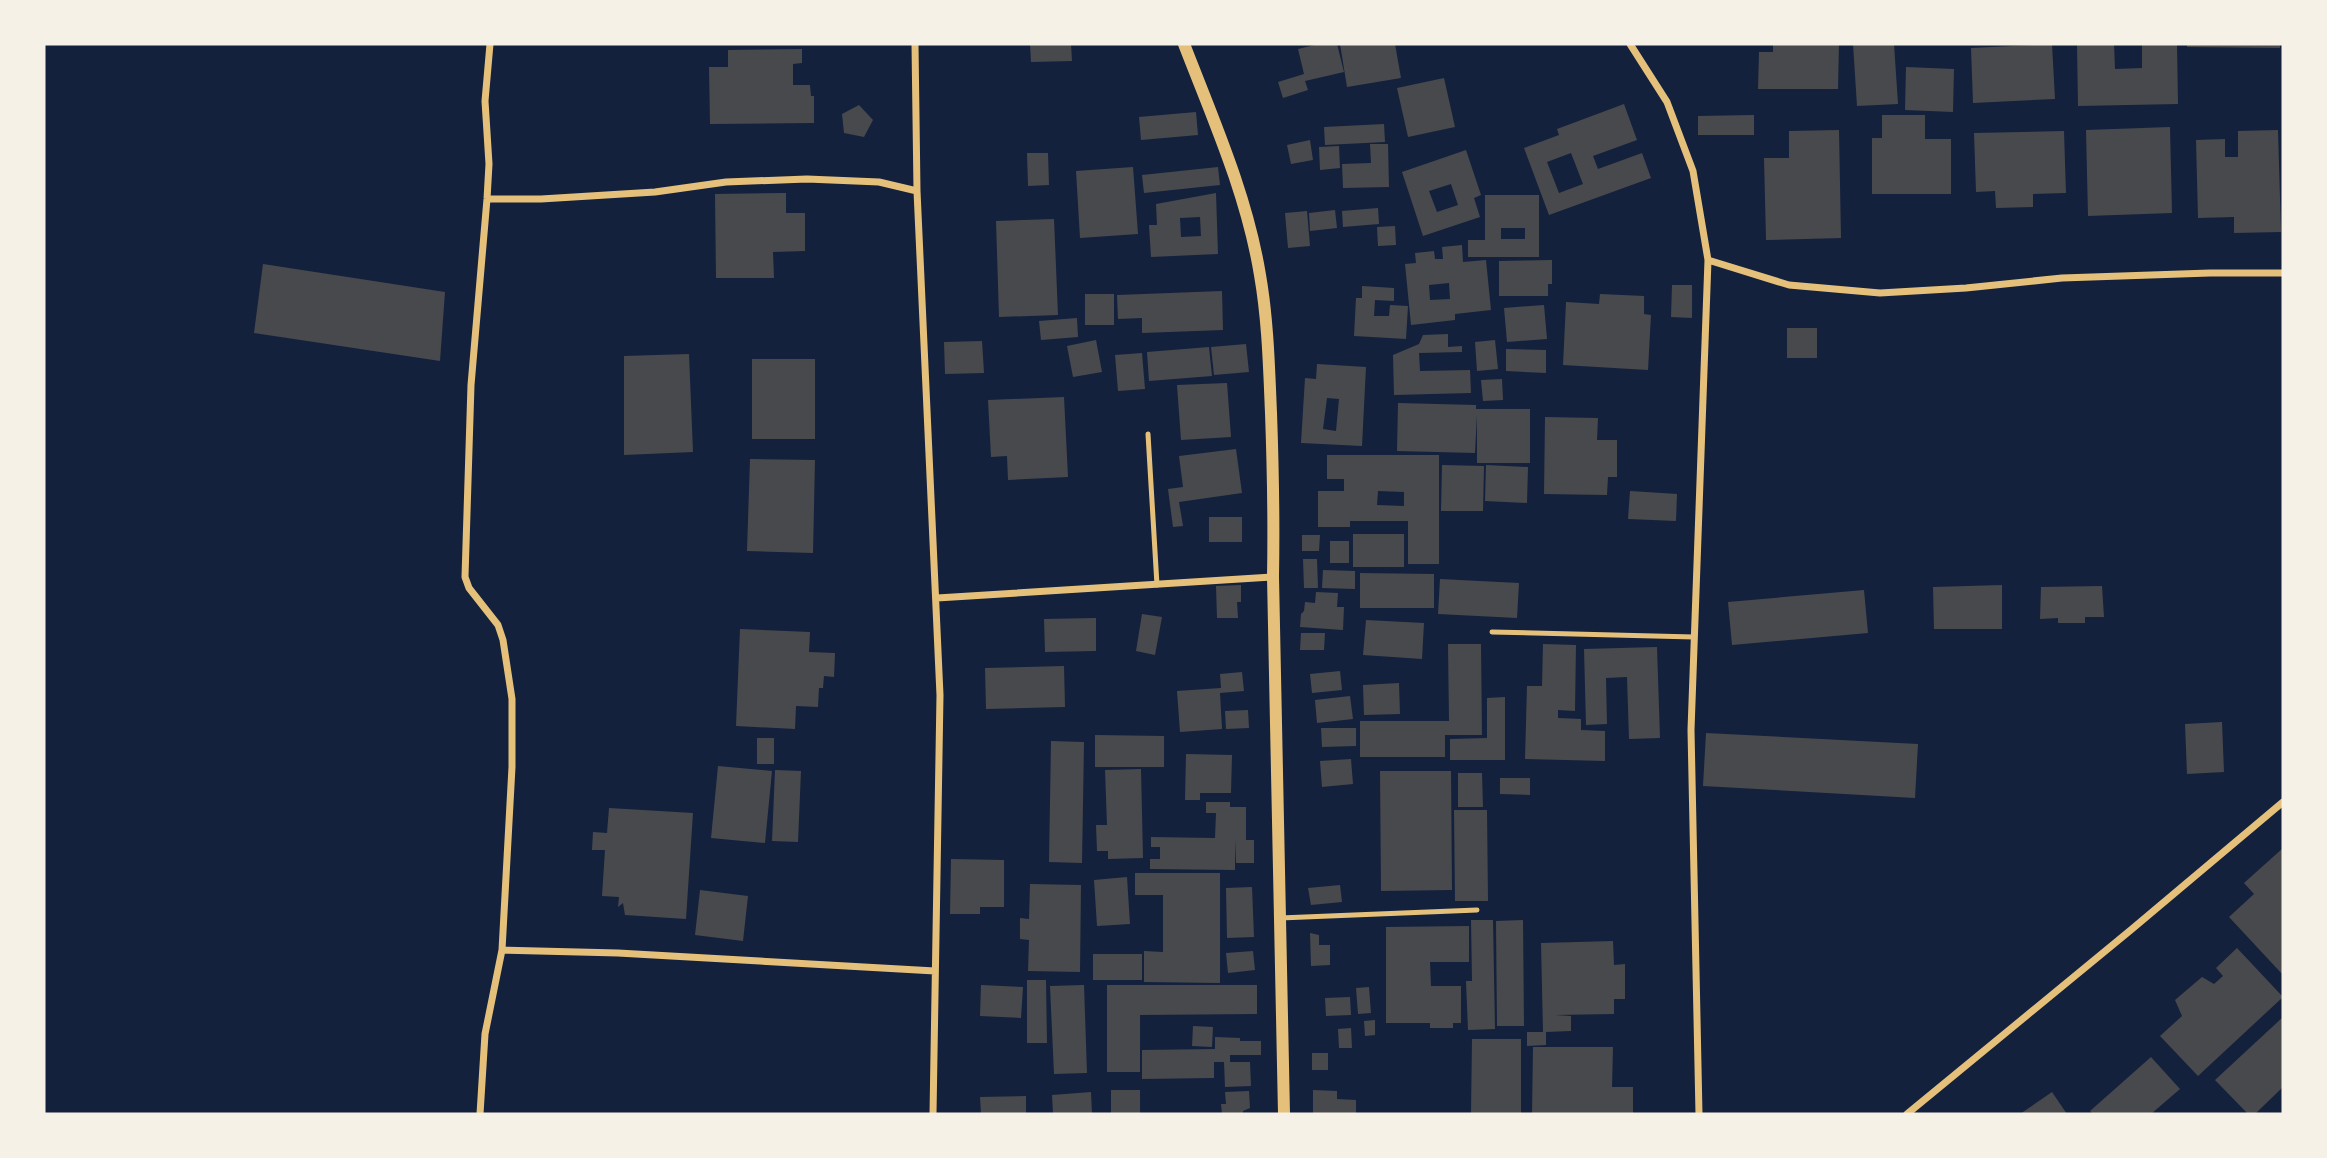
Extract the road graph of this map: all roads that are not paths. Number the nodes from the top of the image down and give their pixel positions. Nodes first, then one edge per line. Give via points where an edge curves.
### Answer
1 (490, 44) edge
2 (915, 44) edge
3 (1184, 44) edge
4 (1634, 45) edge
5 (917, 191) junction
6 (487, 199) junction
7 (1708, 260) junction
8 (2283, 274) edge
9 (1148, 435) dead end
10 (1273, 578) junction
11 (1157, 585) junction
12 (937, 598) junction
13 (1492, 632) dead end
14 (1694, 637) junction
15 (2282, 805) edge
16 (1477, 910) dead end
17 (1280, 918) junction
18 (502, 950) junction
19 (935, 971) junction
20 (480, 1114) edge
21 (933, 1114) edge
22 (1284, 1114) edge
23 (1699, 1114) edge
24 (1907, 1114) edge

1 - 6 street via 485,101
2 - 5 street
3 - 10 street via 1228,158 1260,275 1269,353
4 - 7 street via 1667,102 1693,171
5 - 6 street via 879,182 807,179
5 - 12 street
6 - 18 street via 471,385 466,577 469,588 498,625 512,699
7 - 8 street via 1788,285 1880,293 2062,278
7 - 14 street
9 - 11 lane
10 - 11 street
10 - 17 street
11 - 12 street
12 - 19 street via 940,695
13 - 14 lane
14 - 23 street via 1690,730
15 - 24 street
16 - 17 lane
17 - 22 street
18 - 19 street
18 - 20 street via 485,1034
19 - 21 street

